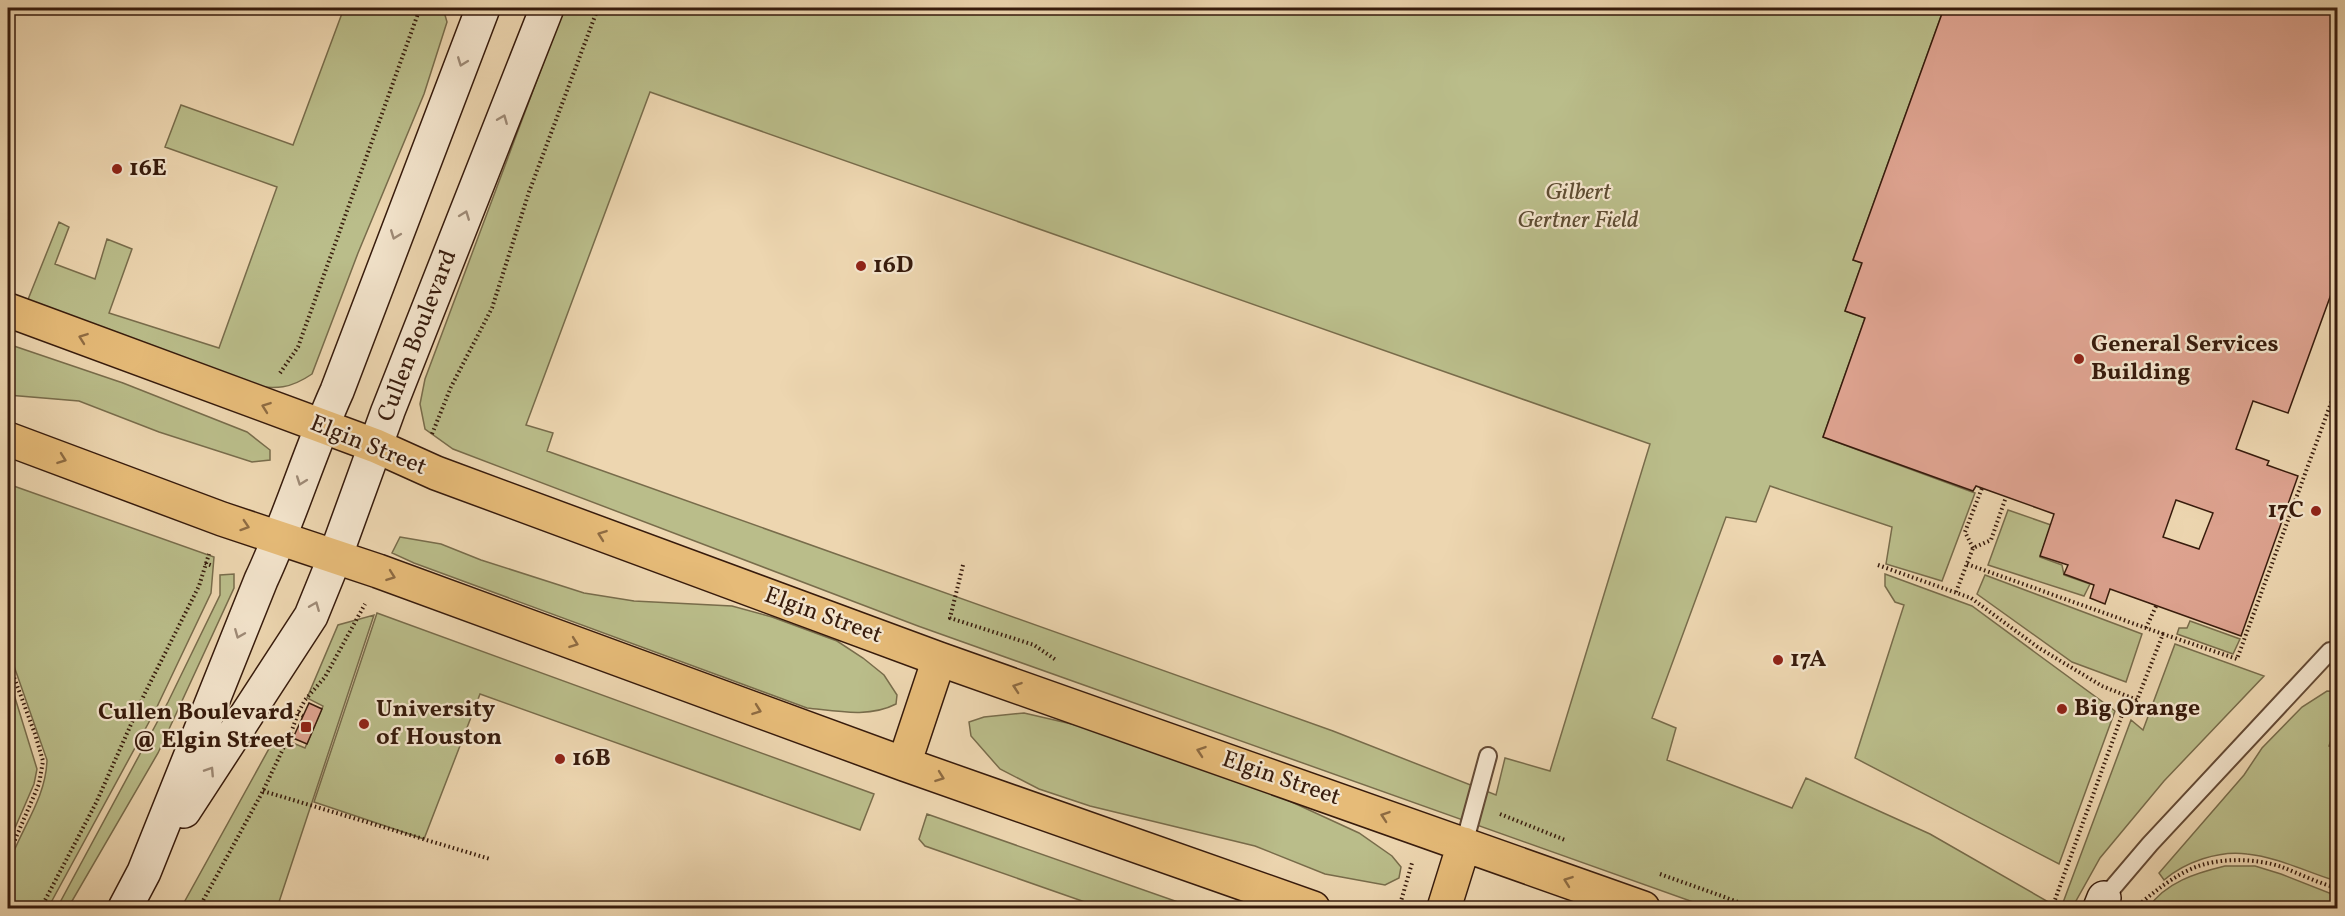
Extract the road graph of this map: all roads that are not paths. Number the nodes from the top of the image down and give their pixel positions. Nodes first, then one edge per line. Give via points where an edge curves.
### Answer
1 (483, 8) edge
2 (547, 8) edge
3 (8, 310) edge
4 (321, 426) junction
5 (8, 439) edge
6 (376, 446) junction
7 (280, 538) junction
8 (335, 557) junction
9 (2337, 653) edge
10 (939, 659) junction
11 (1488, 756) dead end
12 (904, 764) junction
13 (1464, 844) junction
14 (144, 872) junction
15 (2102, 903) edge
16 (126, 909) edge
17 (1313, 909) edge
18 (1444, 909) edge
19 (1643, 909) edge

1 -> 4 street, Cullen Boulevard
6 -> 2 street, Cullen Boulevard
4 -> 3 main road, Elgin Street
4 - 6 main road, Elgin Street
4 -> 7 street, Cullen Boulevard
5 -> 7 main road
6 - 8 street, Cullen Boulevard
10 -> 6 main road, Elgin Street via 427,469
7 - 8 main road
7 -> 14 street, Cullen Boulevard
8 -> 12 main road
14 -> 8 street, Cullen Boulevard via 311,616
9 - 15 lane via 2330,651 2150,844
10 - 12 main road
13 -> 10 main road, Elgin Street
11 - 13 lane
12 -> 17 main road
13 - 18 main road
19 -> 13 main road, Elgin Street
14 - 16 street, Cullen Boulevard

